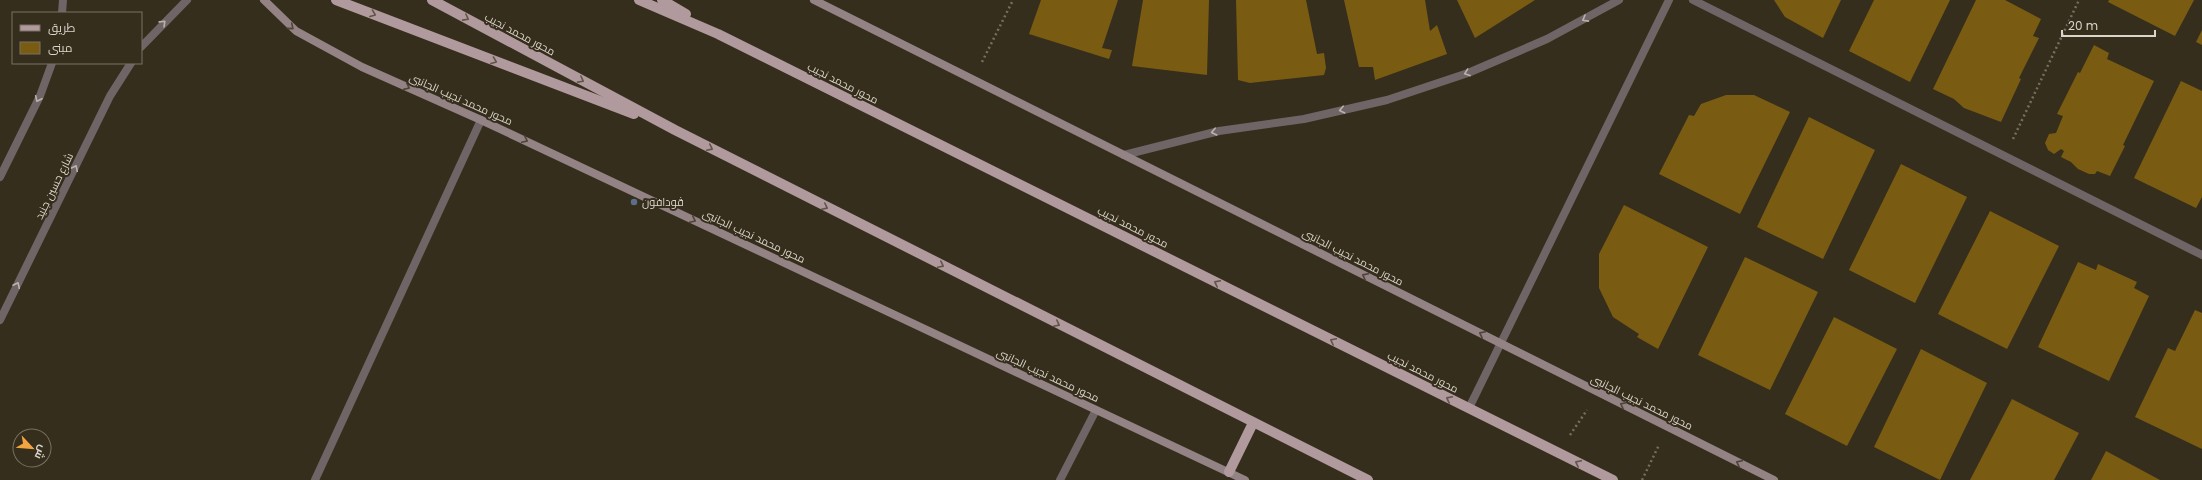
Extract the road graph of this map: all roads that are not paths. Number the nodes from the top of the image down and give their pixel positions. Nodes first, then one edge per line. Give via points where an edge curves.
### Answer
1 (63, 0) edge
2 (187, 0) edge
3 (264, 0) edge
4 (336, 0) edge
5 (432, 0) edge
6 (640, 0) edge
7 (662, 0) edge
8 (814, 0) edge
9 (1619, 0) edge
10 (1669, 0) edge
11 (1692, 0) edge
12 (62, 12) edge
13 (718, 34) junction
14 (142, 46) edge
15 (52, 64) edge
16 (130, 64) edge
17 (481, 120) junction
18 (675, 130) junction
19 (1124, 155) junction
20 (0, 177) edge
21 (2202, 255) edge
22 (0, 320) edge
23 (1502, 344) junction
24 (1469, 408) junction
25 (1096, 410) junction
26 (1253, 424) junction
27 (1229, 472) junction
28 (317, 479) edge
29 (1060, 480) edge
30 (1245, 480) edge
31 (1368, 480) edge
32 (1613, 480) edge
33 (1774, 480) edge

1 - 12 street
14 -> 2 street
3 -> 17 street, محور محمد نجيب الجانبى via 296,31 362,67
4 -> 18 main road
5 -> 18 main road, محور محمد نجيب
6 - 13 main road, محور محمد نجيب
7 - 13 main road
8 - 19 street, محور محمد نجيب الجانبى
9 -> 19 street via 1540,42 1468,73 1387,100 1304,119 1219,131
10 - 23 street
11 - 21 street
24 -> 13 main road, محور محمد نجيب
15 -> 20 street via 40,96
22 -> 16 street, شارع حسين جنيد via 110,96
17 -> 25 street, محور محمد نجيب الجانبى
17 - 28 street
18 -> 26 main road, محور محمد نجيب
23 -> 19 street, محور محمد نجيب الجانبى
23 - 24 street
33 -> 23 street, محور محمد نجيب الجانبى
32 -> 24 main road, محور محمد نجيب
25 - 27 street, محور محمد نجيب الجانبى
25 - 29 street
26 - 27 main road
26 - 31 main road, محور محمد نجيب
27 - 30 street, محور محمد نجيب الجانبى

